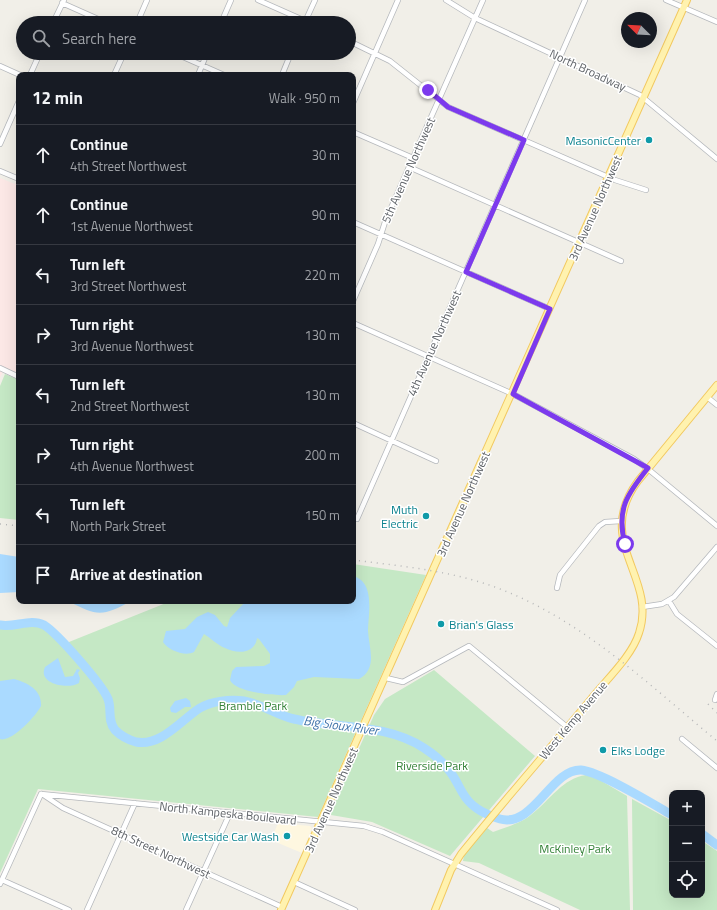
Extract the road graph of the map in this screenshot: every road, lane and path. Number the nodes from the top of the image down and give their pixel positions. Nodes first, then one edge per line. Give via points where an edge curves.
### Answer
1 (147, 0) edge
2 (231, 0) edge
3 (258, 0) edge
4 (315, 0) edge
5 (398, 0) edge
6 (446, 0) edge
7 (483, 0) edge
8 (585, 0) edge
9 (666, 0) edge
10 (687, 0) edge
11 (63, 2) edge
12 (684, 8) junction
13 (56, 16) edge
14 (92, 16) edge
15 (140, 16) edge
16 (224, 16) edge
17 (294, 16) edge
18 (309, 16) edge
19 (475, 18) junction
20 (717, 22) edge
21 (356, 44) edge
22 (375, 53) junction
23 (560, 58) junction
24 (37, 60) edge
25 (121, 60) edge
26 (189, 60) edge
27 (205, 60) edge
28 (288, 60) edge
29 (0, 66) edge
30 (202, 66) junction
31 (31, 72) edge
32 (115, 72) edge
33 (199, 72) edge
34 (217, 72) edge
35 (283, 72) edge
36 (16, 73) edge
37 (356, 95) edge
38 (644, 98) junction
39 (439, 100) junction
40 (16, 108) edge
41 (356, 133) edge
42 (1, 140) edge
43 (524, 140) junction
44 (413, 158) junction
45 (717, 159) edge
46 (409, 167) junction
47 (0, 170) edge
48 (609, 177) junction
49 (16, 178) edge
50 (646, 190) dead end
51 (495, 206) junction
52 (356, 223) edge
53 (381, 234) junction
54 (580, 242) junction
55 (621, 261) dead end
56 (466, 272) junction
57 (356, 294) edge
58 (550, 309) junction
59 (356, 324) edge
60 (428, 356) junction
61 (0, 368) edge
62 (16, 376) edge
63 (717, 385) edge
64 (513, 394) junction
65 (707, 397) junction
66 (717, 405) edge
67 (356, 425) edge
68 (391, 440) junction
69 (436, 461) dead end
70 (648, 468) junction
71 (357, 519) dead end
72 (621, 521) junction
73 (717, 526) edge
74 (717, 547) edge
75 (557, 588) dead end
76 (669, 601) junction
77 (642, 607) junction
78 (717, 646) edge
79 (386, 678) junction
80 (717, 694) edge
81 (714, 700) dead end
82 (567, 727) junction
83 (682, 739) dead end
84 (717, 768) edge
85 (41, 794) junction
86 (135, 803) junction
87 (230, 813) junction
88 (322, 822) junction
89 (121, 834) junction
90 (454, 864) junction
91 (204, 872) junction
92 (1, 882) edge
93 (294, 882) junction
94 (282, 909) edge
95 (69, 910) edge
96 (87, 910) edge
97 (186, 910) edge
98 (355, 910) edge
99 (434, 910) edge
100 (555, 910) edge

1 - 15 street
2 - 16 street
3 - 17 street
4 - 18 street
5 - 22 street
6 - 19 street, North Broadway
7 - 19 street, 5th Avenue Northwest
8 - 23 street, 4th Avenue Northwest
9 - 12 street
10 - 12 main road, 3rd Avenue Northwest
11 - 13 street
11 - 14 street
12 - 20 street
12 - 38 main road, 3rd Avenue Northwest
19 - 23 street, North Broadway
19 - 39 street, 5th Avenue Northwest
21 - 22 street
22 - 37 street
22 - 39 street via 412,77
23 - 38 street, North Broadway
23 - 43 street, 4th Avenue Northwest
24 - 31 street
25 - 32 street
26 - 30 street
27 - 30 street
28 - 35 street
29 - 36 street
30 - 33 street
30 - 34 street
38 - 45 street, North Broadway
38 - 48 main road, 3rd Avenue Northwest
39 - 43 street via 448,107
39 - 44 street, 5th Avenue Northwest
40 - 42 street
41 - 44 street
43 - 48 street
43 - 51 street, 4th Avenue Northwest
44 - 46 street, 5th Avenue Northwest
46 - 51 street
46 - 53 street, 5th Avenue Northwest
47 - 49 street
48 - 50 street
48 - 54 main road, 3rd Avenue Northwest
51 - 54 street
51 - 56 street, 4th Avenue Northwest
52 - 53 street
53 - 56 street
53 - 57 street, 5th Avenue Northwest
54 - 55 street
54 - 58 main road, 3rd Avenue Northwest
56 - 58 street
56 - 60 street, 4th Avenue Northwest
58 - 64 main road, 3rd Avenue Northwest
59 - 60 street
60 - 64 street
60 - 68 street, 4th Avenue Northwest
61 - 62 street
63 - 65 main road
64 - 70 street
64 - 79 main road, 3rd Avenue Northwest
65 - 66 street
65 - 70 main road
67 - 68 street
68 - 69 street
68 - 71 street, 4th Avenue Northwest
70 - 72 main road via 629,494 623,507
70 - 73 street
72 - 75 street via 605,522 599,526 560,575
72 - 77 main road, West Kemp Avenue
74 - 76 street
76 - 77 street
76 - 78 street via 677,614
77 - 82 main road, West Kemp Avenue via 640,631 634,646
79 - 82 street via 403,682 469,646
79 - 88 main road, 3rd Avenue Northwest
80 - 81 street
82 - 90 main road, West Kemp Avenue
83 - 84 street
85 - 86 street, North Kampeska Boulevard
85 - 89 street, 8th Street Northwest via 63,808
85 - 92 street
86 - 87 street, North Kampeska Boulevard
86 - 89 street
87 - 88 street, North Kampeska Boulevard
87 - 91 street
88 - 90 street, North Kampeska Boulevard via 357,824 377,830
88 - 93 main road, 3rd Avenue Northwest
89 - 91 street, 8th Street Northwest
89 - 96 street
90 - 99 main road, West Kemp Avenue
90 - 100 street, North Kampeska Boulevard
91 - 94 street, 8th Street Northwest
91 - 97 street
92 - 95 street
93 - 94 main road, 3rd Avenue Northwest
93 - 98 street

